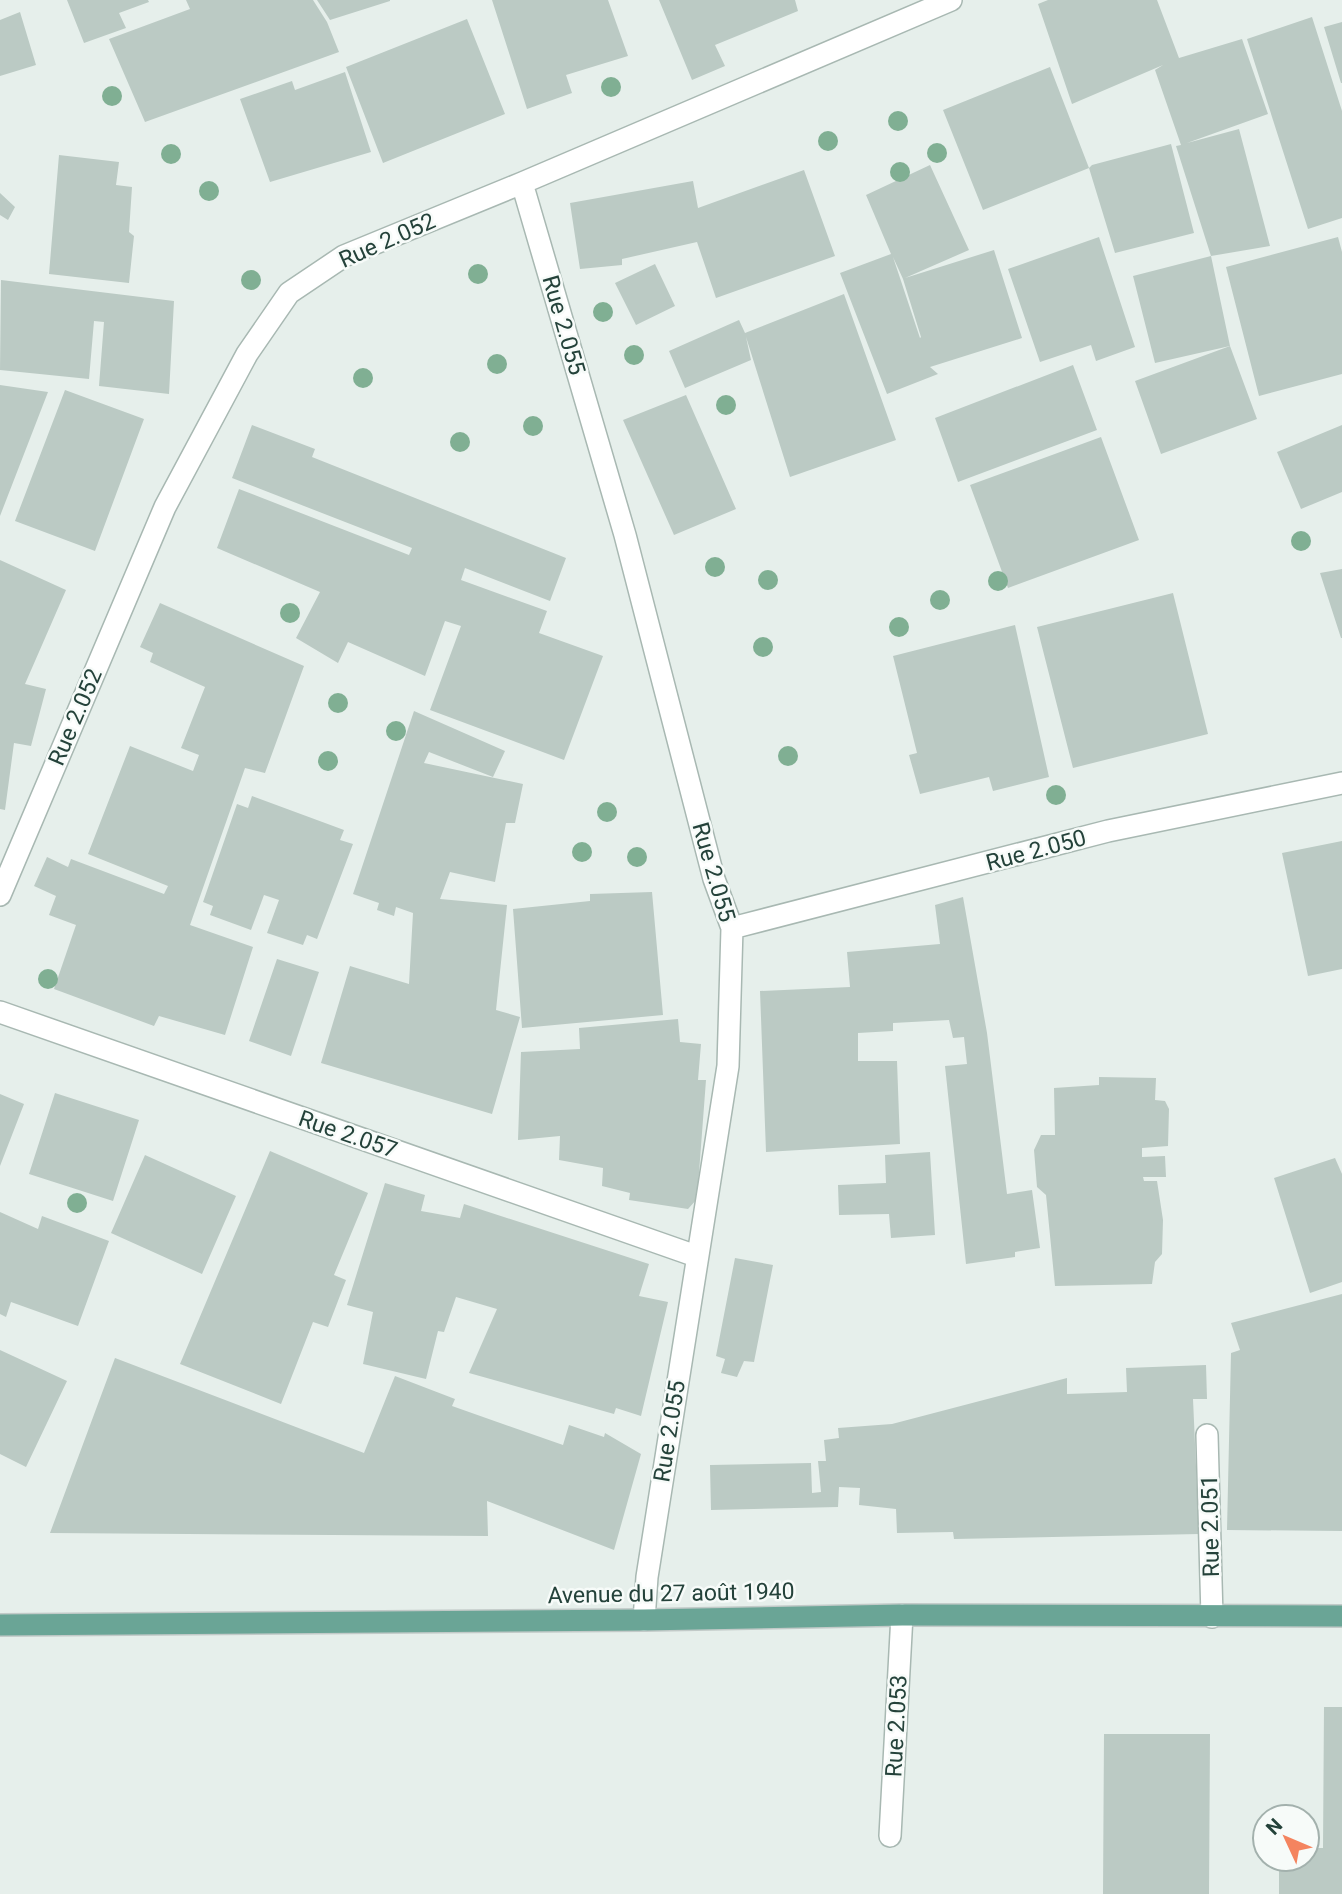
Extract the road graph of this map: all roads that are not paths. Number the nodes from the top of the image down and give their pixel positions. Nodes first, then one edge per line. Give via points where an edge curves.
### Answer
1 (951, 0) edge
2 (522, 183) junction
3 (1342, 783) edge
4 (0, 895) edge
5 (732, 928) junction
6 (0, 1012) edge
7 (696, 1256) junction
8 (1207, 1435) dead end
9 (902, 1615) junction
10 (1342, 1616) edge
11 (1212, 1617) junction
12 (644, 1620) junction
13 (0, 1625) edge
14 (890, 1836) dead end

1 - 2 street, Rue 2.052
2 - 4 street, Rue 2.052 via 344,256 289,293 247,354 165,507
2 - 5 street, Rue 2.055 via 625,535 714,878
3 - 5 street, Rue 2.050 via 1108,831
5 - 7 street, Rue 2.055 via 728,1066
6 - 7 street, Rue 2.057
7 - 12 street, Rue 2.055
8 - 11 street, Rue 2.051
9 - 11 main road, Avenue du 27 août 1940
9 - 12 main road, Avenue du 27 août 1940
9 - 14 street, Rue 2.053
10 - 11 main road, Avenue du 27 août 1940
12 - 13 main road, Avenue du 27 août 1940

